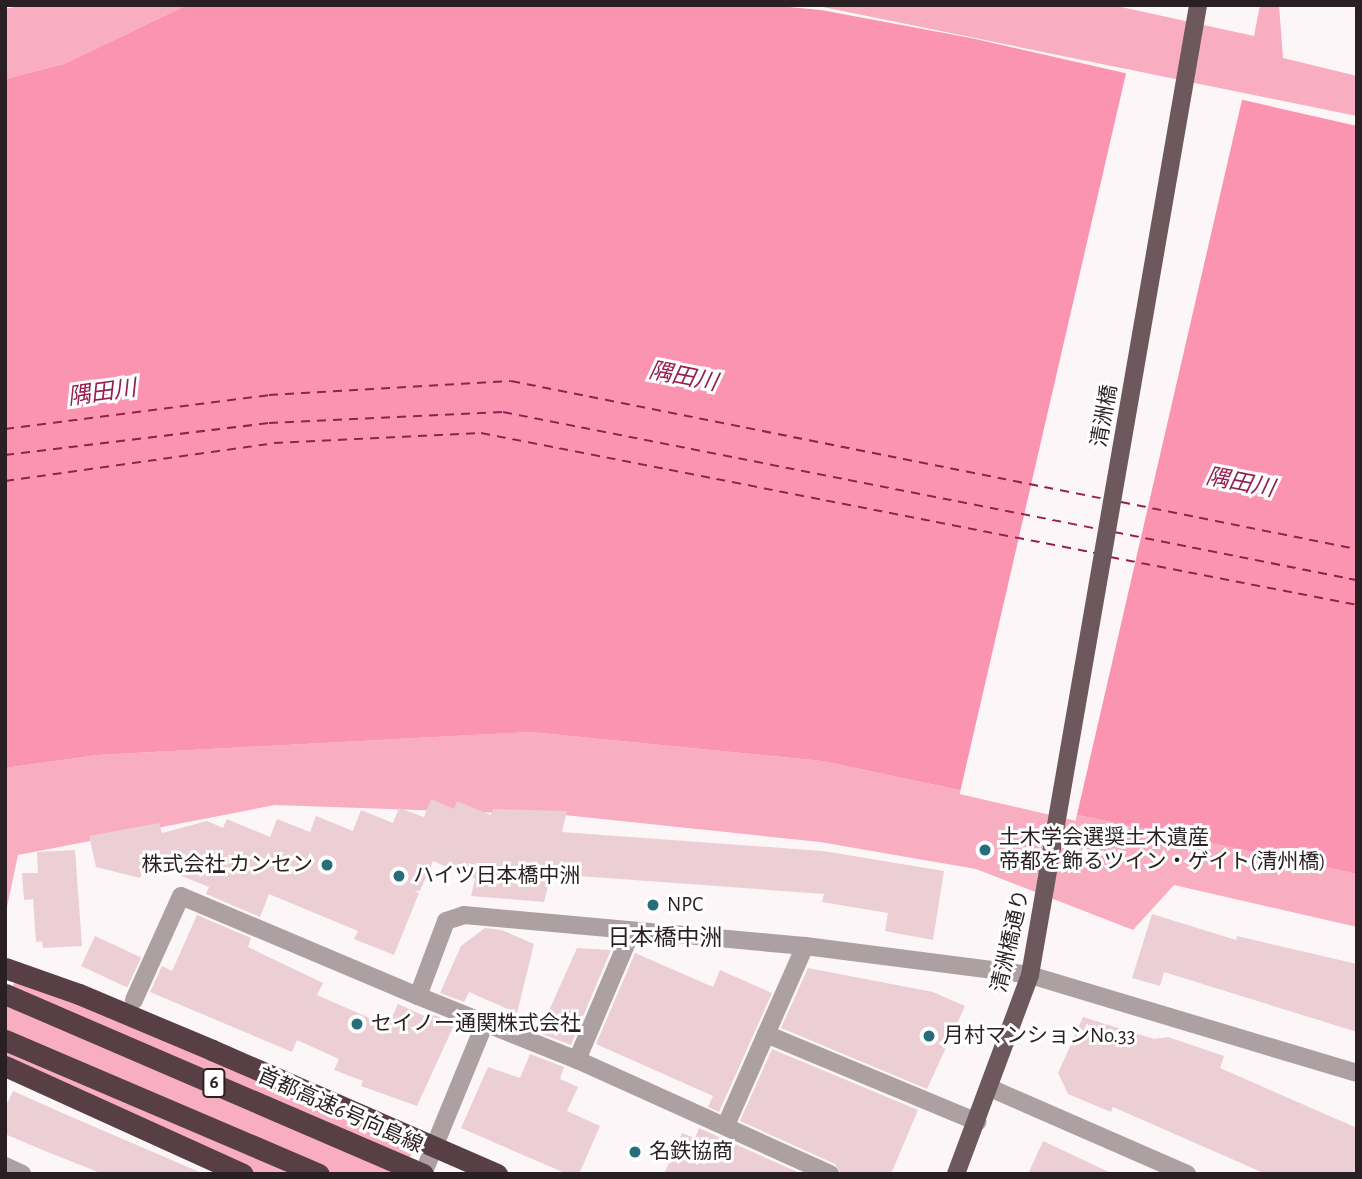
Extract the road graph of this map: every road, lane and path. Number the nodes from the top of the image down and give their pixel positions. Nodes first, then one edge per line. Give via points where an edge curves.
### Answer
1 (1198, 5) edge
2 (1057, 835) joint
3 (631, 933) junction
4 (805, 947) junction
5 (5, 968) edge
6 (1030, 975) junction
7 (5, 994) edge
8 (418, 996) junction
9 (134, 1000) dead end
10 (485, 1023) junction
11 (766, 1034) junction
12 (5, 1040) edge
13 (577, 1060) junction
14 (5, 1066) edge
15 (1357, 1073) edge
16 (990, 1088) junction
17 (977, 1122) junction
18 (726, 1125) junction
19 (5, 1167) edge
20 (22, 1174) edge
21 (243, 1174) edge
22 (319, 1174) edge
23 (423, 1174) edge
24 (497, 1174) edge
25 (830, 1174) edge
26 (956, 1174) edge
27 (1187, 1174) edge

1 - 2 main road, 清洲橋
2 - 6 main road, 清洲橋通り
3 - 4 street
3 - 8 street via 464,915 446,921
3 - 13 street
4 - 6 street
4 - 11 street
5 - 24 highway, 6, bridge via 79,994
6 - 15 street
6 - 16 main road, 清洲橋通り
7 - 23 highway, 首都高速6号向島線 / 6
8 - 9 street via 181,896
8 - 10 street
10 - 13 street
10 - 23 street
11 - 17 street
11 - 18 street
12 - 22 highway, 6
13 - 18 street
14 - 21 highway
16 - 17 main road, 清洲橋通り
16 - 27 street
17 - 26 main road, 清洲橋通り
18 - 25 street
19 - 20 street

